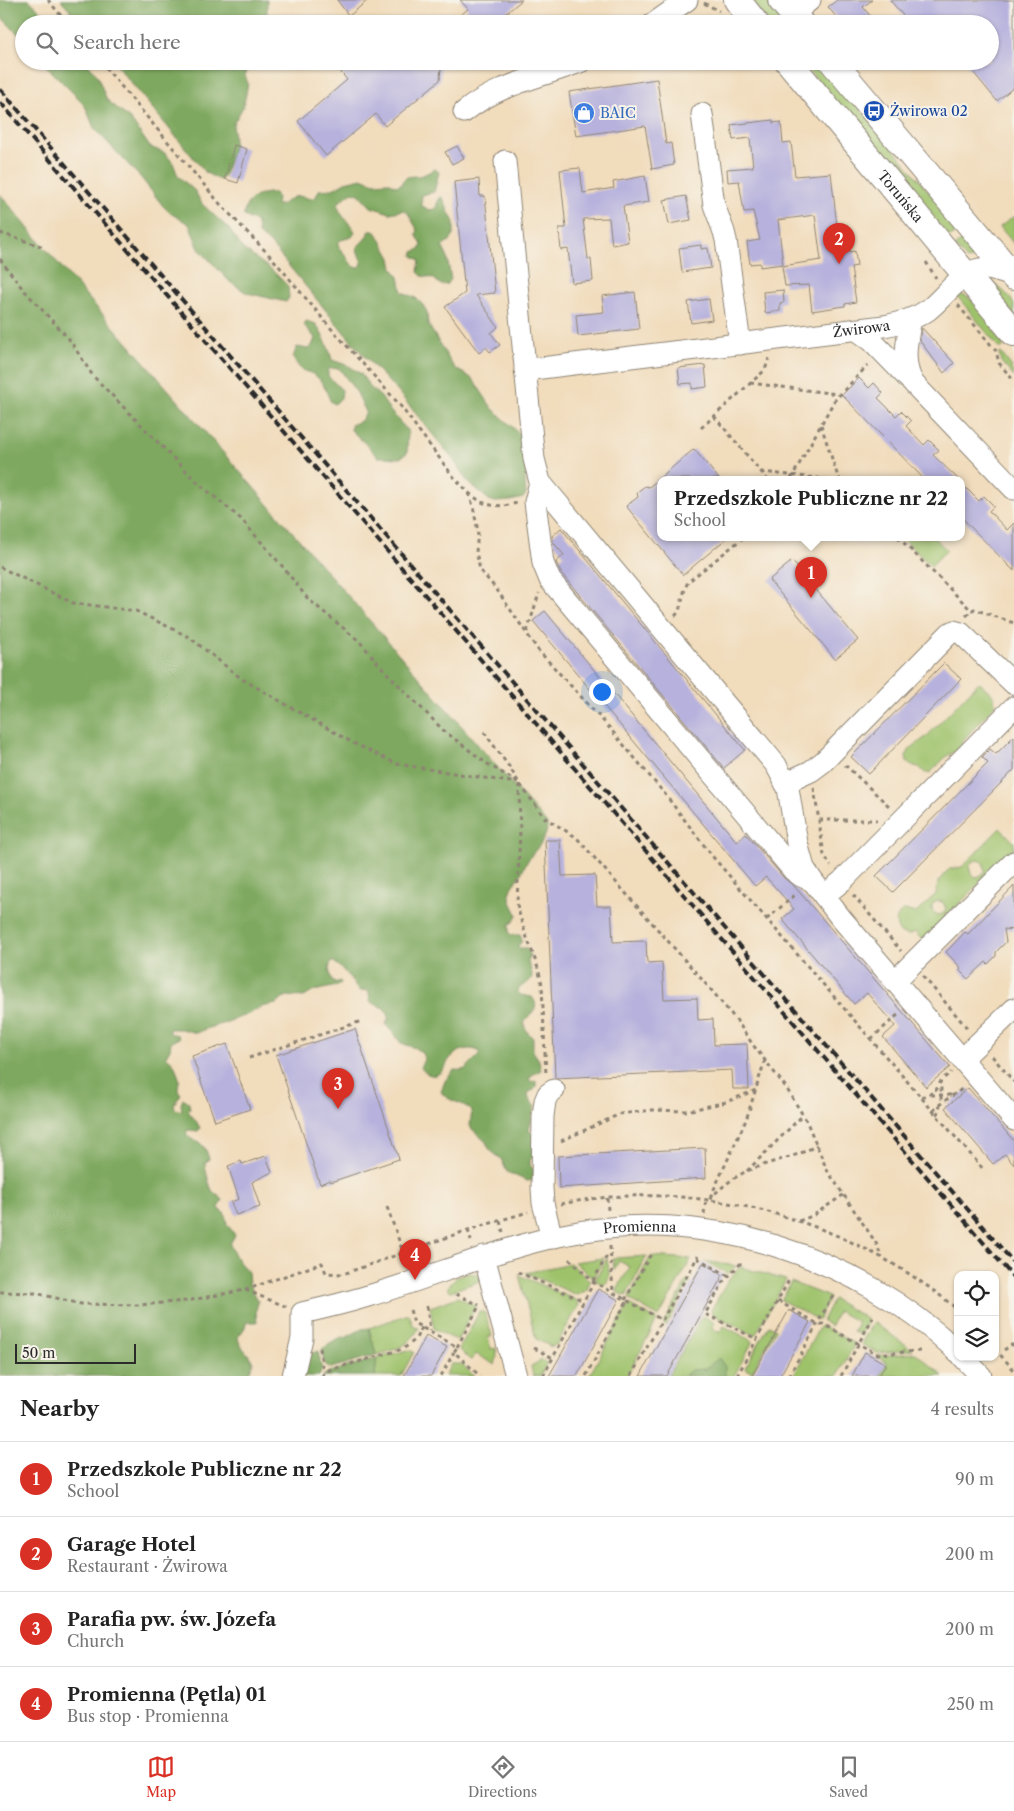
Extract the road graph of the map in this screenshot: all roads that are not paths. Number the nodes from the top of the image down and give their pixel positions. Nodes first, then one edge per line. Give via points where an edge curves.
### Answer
1 (687, 0) edge
2 (737, 0) edge
3 (666, 15) edge
4 (749, 15) edge
5 (556, 70) edge
6 (795, 70) edge
7 (840, 70) edge
8 (464, 112) dead end
9 (702, 114) dead end
10 (505, 161) dead end
11 (966, 275) junction
12 (1014, 276) edge
13 (911, 319) junction
14 (857, 330) junction
15 (1005, 342) edge
16 (740, 344) junction
17 (525, 370) junction
18 (914, 384) junction
19 (1014, 489) edge
20 (537, 492) junction
21 (1014, 684) edge
22 (1014, 707) edge
23 (785, 783) junction
24 (1014, 862) edge
25 (818, 888) junction
26 (895, 981) junction
27 (1014, 1009) edge
28 (967, 1065) junction
29 (551, 1092) road end
30 (1014, 1120) edge
31 (552, 1238) junction
32 (478, 1249) junction
33 (954, 1349) edge
34 (967, 1361) edge
35 (293, 1376) edge
36 (516, 1376) edge
37 (981, 1376) edge

1 - 3 street
2 - 4 main road
5 - 8 street via 503,88
6 - 11 main road, Toruńska
7 - 12 main road
9 - 16 street via 714,205 726,240
10 - 17 street
11 - 12 street via 978,269 989,269
11 - 13 street, Żwirowa via 928,309
11 - 15 main road, Toruńska
13 - 14 street, Żwirowa
13 - 18 street via 906,355 909,377
14 - 16 street, Żwirowa
14 - 18 street
16 - 17 street, Żwirowa
17 - 20 street
18 - 19 street
20 - 23 street via 661,628 776,765
20 - 25 street via 542,563 546,573 793,870
21 - 23 street via 961,633 950,632 832,752 811,771
22 - 25 street via 842,881
23 - 25 street via 801,858
24 - 26 street
25 - 26 street
26 - 28 street
27 - 28 street via 980,1043
28 - 30 street
29 - 31 street via 542,1116 542,1150 544,1203
31 - 32 street, Promienna
31 - 33 street, Promienna via 604,1229 644,1227 702,1230 774,1245 828,1266 880,1292
32 - 35 street, Promienna via 368,1296 302,1313 302,1338
32 - 36 street
34 - 37 street

